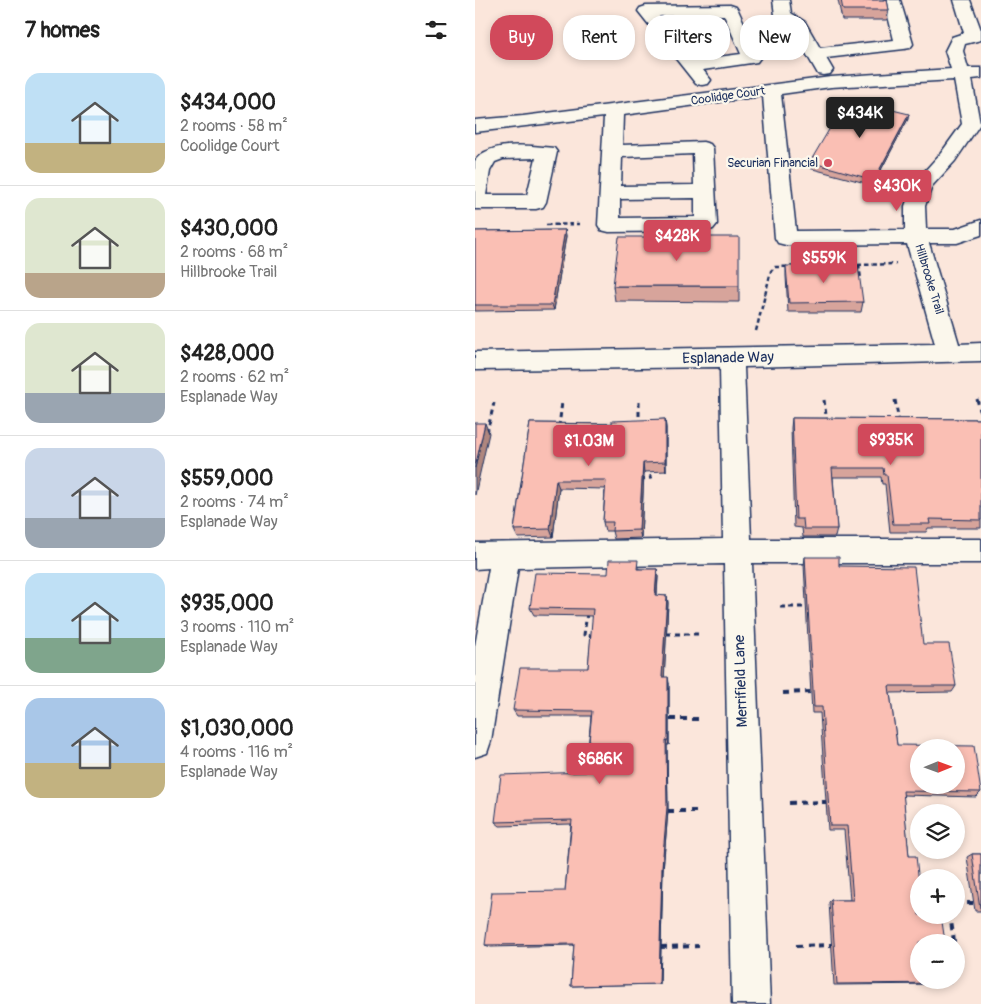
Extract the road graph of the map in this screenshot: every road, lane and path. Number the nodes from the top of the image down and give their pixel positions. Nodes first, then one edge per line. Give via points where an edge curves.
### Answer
1 (781, 0) edge
2 (892, 0) edge
3 (962, 0) edge
4 (976, 30) edge
5 (815, 54) junction
6 (691, 66) junction
7 (971, 73) edge
8 (831, 82) junction
9 (772, 90) junction
10 (716, 97) junction
11 (614, 111) junction
12 (515, 123) junction
13 (475, 126) edge
14 (976, 126) edge
15 (613, 151) junction
16 (513, 152) junction
17 (705, 191) junction
18 (611, 193) junction
19 (475, 202) edge
20 (981, 227) edge
21 (916, 237) junction
22 (904, 264) dead end
23 (859, 265) junction
24 (861, 279) edge
25 (756, 332) dead end
26 (981, 352) edge
27 (950, 354) junction
28 (732, 358) junction
29 (475, 361) edge
30 (977, 399) dead end
31 (824, 400) dead end
32 (895, 400) dead end
33 (562, 402) dead end
34 (639, 402) dead end
35 (494, 403) dead end
36 (981, 414) edge
37 (900, 427) edge
38 (828, 428) edge
39 (639, 429) edge
40 (487, 432) edge
41 (558, 432) edge
42 (651, 472) edge
43 (637, 488) edge
44 (738, 551) junction
45 (981, 551) edge
46 (490, 556) edge
47 (780, 607) dead end
48 (806, 607) edge
49 (581, 610) edge
50 (666, 634) edge
51 (700, 634) dead end
52 (594, 636) edge
53 (811, 692) edge
54 (783, 693) dead end
55 (700, 718) dead end
56 (670, 719) edge
57 (475, 741) edge
58 (826, 802) edge
59 (789, 803) dead end
60 (668, 811) edge
61 (699, 811) dead end
62 (965, 903) edge
63 (973, 903) dead end
64 (833, 945) edge
65 (699, 946) dead end
66 (796, 946) dead end
67 (661, 947) edge
68 (751, 1004) edge

1 - 5 street via 783,16 799,26
2 - 5 street via 904,44
3 - 4 street
4 - 7 street, Hillbrooke Trail via 958,41 954,51
5 - 8 street
6 - 6 street via 751,58 730,10 646,11
6 - 10 street
7 - 8 street, Coolidge Court
7 - 14 street, Hillbrooke Trail via 966,89
8 - 9 street, Coolidge Court
9 - 10 street, Coolidge Court
9 - 21 street via 786,238
10 - 11 street, Coolidge Court
11 - 12 street, Coolidge Court
11 - 15 street
12 - 13 street, Coolidge Court
12 - 16 street
14 - 21 street, Hillbrooke Trail via 923,184 915,206
15 - 17 street via 703,148
15 - 18 street
16 - 19 street via 491,155 484,161
16 - 19 street via 547,152 536,202
17 - 18 street
17 - 18 street via 706,224 609,225
20 - 21 street via 957,236
21 - 27 street, Hillbrooke Trail
22 - 23 path
23 - 24 path
23 - 25 path via 775,267 771,271
26 - 27 street, Esplanade Way
27 - 28 street, Esplanade Way
28 - 29 street, Esplanade Way
28 - 44 street, Merrifield Lane
30 - 36 path
31 - 38 path
32 - 37 path
33 - 41 path
34 - 39 path
35 - 40 path
42 - 43 path via 651,478 638,479
44 - 45 street
44 - 46 street
44 - 68 street, Merrifield Lane
46 - 57 street
47 - 48 path
49 - 52 path via 588,610 584,635
50 - 51 path
53 - 54 path
55 - 56 path
58 - 59 path
60 - 61 path
62 - 63 path
64 - 66 path
65 - 67 path

